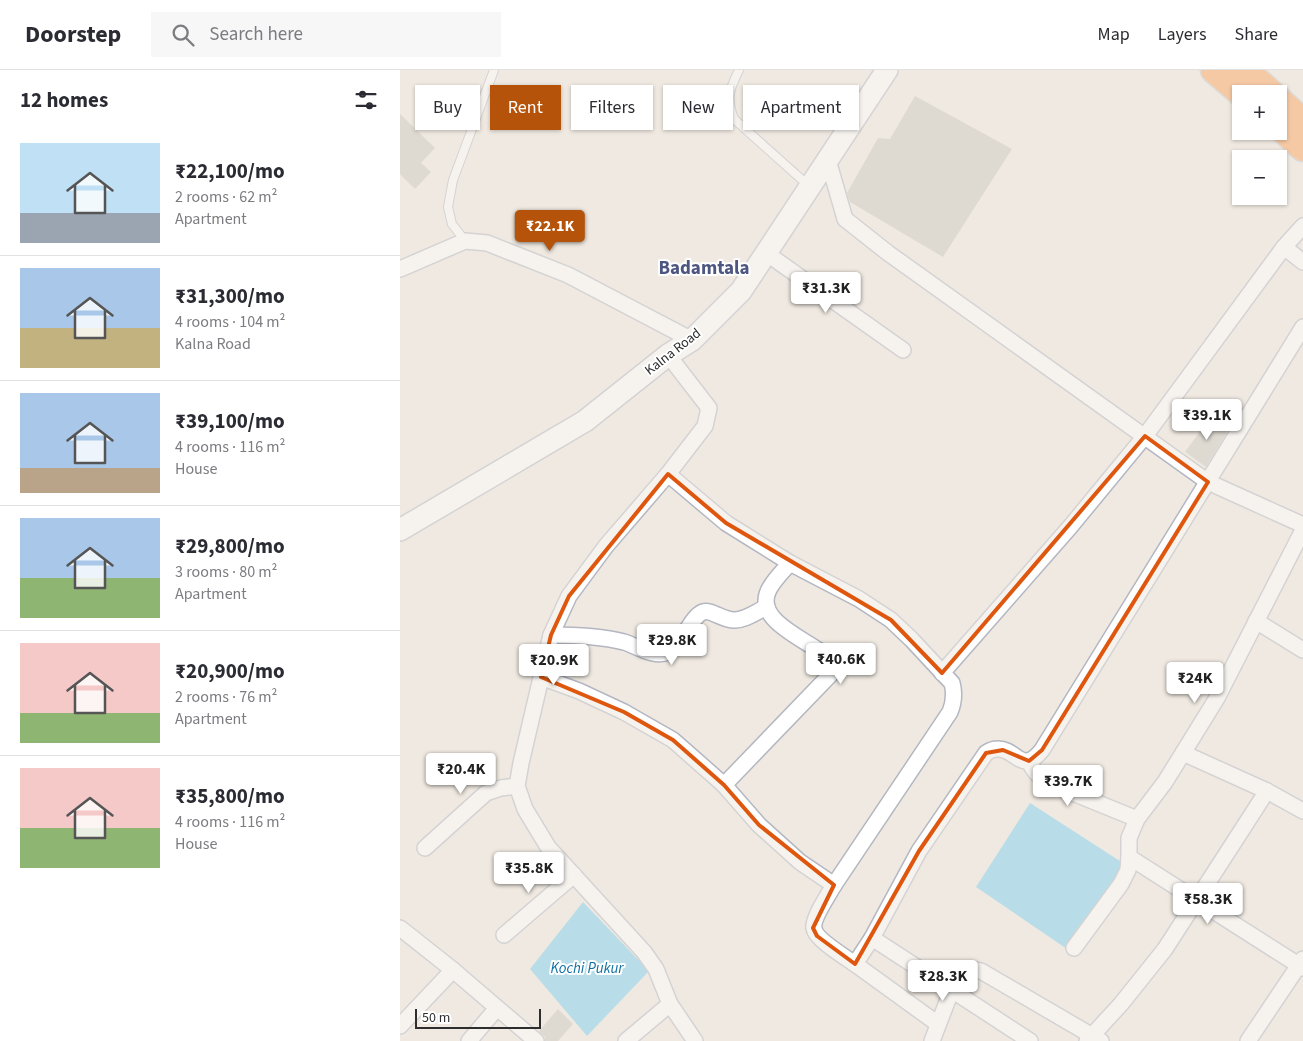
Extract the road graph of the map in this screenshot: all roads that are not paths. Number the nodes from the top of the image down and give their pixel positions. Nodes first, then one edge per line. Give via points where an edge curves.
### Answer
1 (494, 70) edge
2 (739, 70) edge
3 (887, 70) edge
4 (1214, 70) edge
5 (1245, 70) edge
6 (1232, 85) edge
7 (1262, 85) edge
8 (1287, 107) edge
9 (1303, 122) edge
10 (1287, 133) edge
11 (1303, 148) edge
12 (828, 160) junction
13 (810, 187) junction
14 (1303, 226) edge
15 (465, 241) junction
16 (1284, 247) junction
17 (766, 253) junction
18 (1303, 262) edge
19 (400, 269) edge
20 (1303, 327) edge
21 (692, 340) junction
22 (903, 350) dead end
23 (668, 355) junction
24 (1146, 436) junction
25 (668, 474) junction
26 (1208, 482) junction
27 (1303, 525) edge
28 (400, 530) edge
29 (1303, 530) edge
30 (790, 563) junction
31 (767, 606) junction
32 (1256, 621) junction
33 (551, 635) junction
34 (1303, 650) edge
35 (942, 673) junction
36 (540, 677) junction
37 (1183, 753) junction
38 (1029, 761) junction
39 (724, 785) junction
40 (517, 786) junction
41 (1267, 791) junction
42 (1303, 811) edge
43 (1137, 819) junction
44 (425, 848) dead end
45 (1130, 857) junction
46 (574, 875) junction
47 (834, 885) junction
48 (1198, 900) junction
49 (400, 928) edge
50 (504, 935) dead end
51 (872, 938) junction
52 (1074, 948) dead end
53 (855, 964) junction
54 (1302, 964) edge
55 (453, 970) junction
56 (952, 989) junction
57 (670, 1004) junction
58 (497, 1008) junction
59 (938, 1024) junction
60 (400, 1026) edge
61 (1094, 1039) edge
62 (469, 1041) edge
63 (536, 1041) edge
64 (626, 1041) edge
65 (695, 1041) edge
66 (932, 1041) edge
67 (1030, 1041) edge
68 (1248, 1041) edge

1 - 15 lane via 453,180 448,206 452,224
2 - 13 lane via 729,90 729,106 734,119
3 - 12 street, Kalna Road
4 - 6 highway
5 - 7 highway
8 - 9 highway
10 - 11 highway
12 - 13 street, Kalna Road
12 - 24 street via 845,218 964,308
13 - 17 street, Kalna Road
14 - 16 street
15 - 19 street
15 - 21 street via 487,244 568,275
16 - 18 street
16 - 24 street
17 - 21 street, Kalna Road via 741,290
17 - 22 street
20 - 26 street
21 - 23 street, Kalna Road
23 - 25 street via 708,408 705,426
23 - 28 street, Kalna Road via 585,421
24 - 26 street
24 - 35 street
25 - 30 street via 726,523
25 - 33 street via 606,546 569,596
26 - 27 street
26 - 38 street via 1042,750
29 - 32 street
30 - 31 street via 770,587
30 - 35 street via 859,599 891,620
31 - 33 street via 736,620 726,620 705,611 699,614 670,652 661,654 600,637
31 - 39 street via 768,614 780,625 827,657 832,666 830,675
32 - 34 street
32 - 37 street via 1217,698
33 - 36 street
35 - 47 street via 954,691 950,712
36 - 39 street via 624,712 672,740
36 - 40 street
37 - 41 street
37 - 43 street
38 - 43 street via 1033,770 1051,784
38 - 51 street via 996,748 986,753 919,850
39 - 47 street via 759,825 800,862
40 - 44 street via 486,793
40 - 46 street via 525,809 548,847
41 - 42 street
41 - 48 street
43 - 45 street via 1129,838
45 - 48 street
45 - 52 street via 1121,884
46 - 50 street
46 - 57 street via 644,952 656,969
47 - 53 street via 813,928 817,936
48 - 54 street
48 - 61 street via 1165,949
49 - 55 street
51 - 53 street
51 - 56 street
53 - 59 street
54 - 68 street
55 - 58 street
55 - 60 street
56 - 59 street
56 - 61 street via 963,972 971,969 981,971
56 - 67 street
57 - 64 street
57 - 65 street
58 - 62 street
58 - 63 street
59 - 66 street

